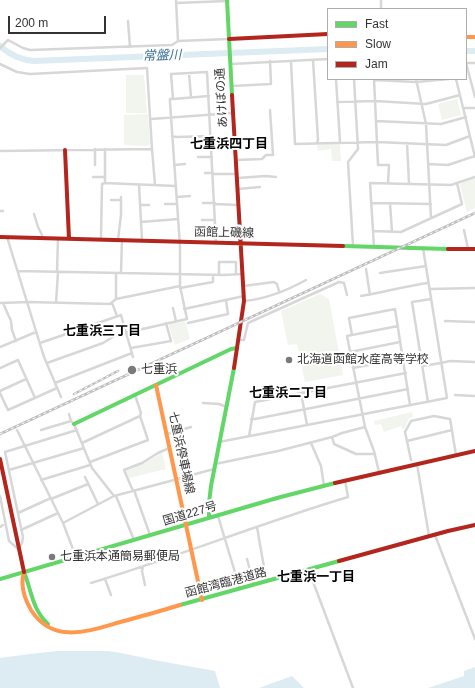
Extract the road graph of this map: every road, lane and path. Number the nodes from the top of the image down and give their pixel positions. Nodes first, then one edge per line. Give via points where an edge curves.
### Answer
1 (198, 1) edge
2 (227, 1) edge
3 (176, 2) edge
4 (128, 21) dead end
5 (327, 34) edge
6 (229, 39) junction
7 (178, 41) junction
8 (130, 47) junction
9 (0, 48) edge
10 (327, 59) edge
11 (313, 60) junction
12 (291, 61) junction
13 (231, 62) junction
14 (270, 62) junction
15 (0, 64) edge
16 (467, 66) edge
17 (189, 73) junction
18 (336, 80) edge
19 (354, 80) edge
20 (374, 80) edge
21 (395, 80) edge
22 (432, 80) edge
23 (456, 80) edge
24 (416, 81) edge
25 (232, 86) junction
26 (474, 87) edge
27 (460, 95) junction
28 (209, 96) junction
29 (191, 97) junction
30 (475, 97) edge
31 (173, 99) junction
32 (355, 101) junction
33 (375, 101) junction
34 (337, 102) junction
35 (421, 103) junction
36 (463, 108) junction
37 (475, 108) edge
38 (270, 110) dead end
39 (233, 113) junction
40 (210, 115) junction
41 (466, 117) junction
42 (172, 118) junction
43 (151, 119) junction
44 (376, 121) junction
45 (426, 124) junction
46 (172, 136) junction
47 (470, 136) junction
48 (211, 137) junction
49 (235, 139) junction
50 (340, 142) junction
51 (358, 142) junction
52 (377, 142) junction
53 (317, 143) junction
54 (407, 143) junction
55 (427, 144) junction
56 (95, 149) junction
57 (105, 149) junction
58 (152, 149) junction
59 (65, 150) junction
60 (474, 150) edge
61 (0, 151) edge
62 (198, 157) dead end
63 (212, 157) junction
64 (475, 157) edge
65 (236, 160) junction
66 (185, 164) dead end
67 (428, 164) junction
68 (95, 165) dead end
69 (174, 165) junction
70 (204, 173) dead end
71 (213, 173) junction
72 (93, 176) dead end
73 (237, 176) junction
74 (105, 177) junction
75 (276, 177) dead end
76 (475, 177) edge
77 (388, 183) junction
78 (409, 183) junction
79 (458, 183) junction
80 (105, 184) junction
81 (429, 184) junction
82 (139, 185) junction
83 (154, 186) junction
84 (176, 186) junction
85 (260, 188) dead end
86 (238, 189) junction
87 (121, 196) dead end
88 (190, 196) dead end
89 (177, 197) junction
90 (111, 200) dead end
91 (121, 200) junction
92 (203, 203) dead end
93 (372, 203) junction
94 (390, 203) junction
95 (166, 204) dead end
96 (177, 204) junction
97 (215, 204) junction
98 (238, 204) junction
99 (430, 204) junction
100 (140, 205) junction
101 (149, 205) dead end
102 (34, 214) dead end
103 (431, 218) junction
104 (178, 219) junction
105 (202, 220) dead end
106 (215, 220) junction
107 (141, 222) junction
108 (464, 230) dead end
109 (373, 231) junction
110 (392, 232) junction
111 (42, 235) dead end
112 (0, 237) edge
113 (7, 237) junction
114 (101, 237) dead end
115 (58, 238) junction
116 (69, 239) junction
117 (120, 240) junction
118 (142, 241) junction
119 (180, 242) junction
120 (216, 243) junction
121 (240, 243) junction
122 (353, 246) junction
123 (374, 247) junction
124 (423, 248) junction
125 (468, 249) junction
126 (475, 249) edge
127 (426, 266) junction
128 (366, 269) dead end
129 (18, 271) junction
130 (57, 272) junction
131 (116, 273) junction
132 (120, 273) junction
133 (180, 274) junction
134 (236, 274) junction
135 (242, 274) junction
136 (380, 274) dead end
137 (213, 275) junction
138 (219, 275) junction
139 (306, 280) dead end
140 (428, 282) junction
141 (243, 286) junction
142 (180, 287) junction
143 (475, 288) edge
144 (430, 289) junction
145 (279, 291) junction
146 (347, 295) dead end
147 (370, 295) junction
148 (361, 296) dead end
149 (116, 299) junction
150 (244, 299) junction
151 (431, 299) junction
152 (226, 300) junction
153 (27, 302) junction
154 (2, 303) edge
155 (56, 303) junction
156 (112, 303) junction
157 (173, 308) dead end
158 (184, 309) junction
159 (117, 316) junction
160 (176, 321) junction
161 (445, 321) dead end
162 (475, 322) edge
163 (166, 323) junction
164 (188, 323) dead end
165 (398, 326) junction
166 (36, 332) junction
167 (126, 332) junction
168 (352, 335) junction
169 (238, 340) junction
170 (16, 341) junction
171 (400, 342) junction
172 (40, 343) junction
173 (0, 347) edge
174 (131, 348) junction
175 (237, 348) junction
176 (350, 352) junction
177 (132, 353) junction
178 (133, 356) dead end
179 (403, 358) junction
180 (475, 362) edge
181 (47, 363) junction
182 (441, 363) junction
183 (422, 366) junction
184 (0, 368) edge
185 (353, 368) junction
186 (406, 373) junction
187 (26, 379) junction
188 (356, 382) junction
189 (55, 383) junction
190 (156, 385) junction
191 (57, 388) junction
192 (408, 389) junction
193 (0, 392) edge
194 (301, 393) junction
195 (135, 395) junction
196 (455, 395) dead end
197 (475, 396) edge
198 (61, 397) dead end
199 (35, 398) junction
200 (360, 399) junction
201 (428, 402) junction
202 (203, 403) dead end
203 (410, 405) junction
204 (224, 406) dead end
205 (304, 409) junction
206 (69, 414) dead end
207 (363, 415) junction
208 (140, 416) junction
209 (251, 419) junction
210 (73, 422) junction
211 (307, 426) junction
212 (191, 427) dead end
213 (365, 427) junction
214 (18, 430) dead end
215 (41, 430) dead end
216 (77, 430) junction
217 (452, 430) junction
218 (167, 434) junction
219 (249, 436) junction
220 (332, 438) junction
221 (407, 441) junction
222 (219, 442) junction
223 (82, 443) junction
224 (310, 443) junction
225 (25, 446) junction
226 (84, 448) junction
227 (167, 449) dead end
228 (475, 451) edge
229 (375, 454) junction
230 (456, 455) junction
231 (0, 459) edge
232 (410, 460) dead end
233 (33, 463) junction
234 (90, 463) junction
235 (417, 464) junction
236 (215, 467) junction
237 (9, 470) junction
238 (379, 473) junction
239 (85, 477) dead end
240 (175, 479) junction
241 (41, 480) junction
242 (345, 480) junction
243 (88, 484) junction
244 (324, 486) junction
245 (133, 491) junction
246 (0, 496) edge
247 (115, 496) junction
248 (51, 499) junction
249 (98, 504) junction
250 (0, 509) edge
251 (3, 513) junction
252 (18, 513) junction
253 (58, 513) junction
254 (218, 516) junction
255 (210, 518) junction
256 (63, 523) junction
257 (3, 525) dead end
258 (186, 525) junction
259 (475, 525) edge
260 (0, 527) edge
261 (257, 527) junction
262 (21, 530) junction
263 (435, 535) junction
264 (150, 536) junction
265 (429, 537) junction
266 (224, 538) junction
267 (134, 541) junction
268 (18, 549) junction
269 (192, 550) junction
270 (76, 558) junction
271 (247, 559) dead end
272 (143, 567) junction
273 (308, 571) junction
274 (24, 572) junction
275 (105, 578) junction
276 (0, 579) edge
277 (268, 582) junction
278 (90, 583) dead end
279 (145, 585) dead end
280 (254, 586) junction
281 (240, 590) junction
282 (111, 595) dead end
283 (202, 600) junction
284 (475, 639) edge
285 (353, 688) edge

1 - 2 street
1 - 3 street
2 - 6 main road, あけぼの通
3 - 7 street
4 - 8 street
5 - 6 main road
6 - 7 street
6 - 13 main road, あけぼの通
7 - 8 street via 172,45
8 - 9 street via 30,50 8,40
10 - 11 street
11 - 12 street
11 - 53 street
12 - 14 street
12 - 53 street via 295,144
13 - 14 street
13 - 25 main road, あけぼの通
14 - 25 street via 271,84
15 - 43 street via 17,72 30,74 147,68
16 - 26 street
17 - 28 street via 207,72
17 - 29 street
17 - 31 street via 171,74
18 - 34 street
19 - 32 street
20 - 33 street
21 - 24 street
22 - 24 street
23 - 27 street
24 - 35 street
25 - 39 main road, あけぼの通
26 - 30 street
27 - 35 street
27 - 36 street
28 - 29 street
28 - 40 street
29 - 31 street
31 - 42 street via 170,99
32 - 33 street
32 - 34 street
32 - 51 street
33 - 35 street
33 - 44 street
34 - 50 street
35 - 45 street
36 - 37 street
36 - 41 street
38 - 65 street via 273,154 262,159
39 - 40 street
39 - 49 main road, あけぼの通
40 - 42 street
40 - 48 street
41 - 45 street via 441,124
41 - 47 street
42 - 43 street
42 - 46 street
43 - 58 street
44 - 45 street
44 - 52 street
45 - 55 street
46 - 48 street
46 - 69 street
47 - 55 street via 446,145
47 - 60 street
48 - 49 street
48 - 63 street
49 - 65 main road, あけぼの通
50 - 51 street
50 - 53 street
51 - 52 street
51 - 122 street via 358,149 348,162
52 - 54 street
52 - 77 street via 378,164 389,165
54 - 55 street
54 - 78 street
55 - 67 street
56 - 57 street
56 - 59 street
56 - 68 street
57 - 58 street
57 - 74 street
58 - 83 street
59 - 61 street
59 - 116 main road
60 - 64 street
62 - 63 street
63 - 71 street
64 - 67 street via 448,165
65 - 73 main road, あけぼの通
66 - 69 street
67 - 81 street
69 - 84 street
70 - 71 street
71 - 73 street
71 - 97 street
72 - 74 street
73 - 75 street
73 - 86 main road, あけぼの通
74 - 80 street
76 - 79 street
77 - 78 street
77 - 93 street via 370,182
78 - 81 street
79 - 81 street
79 - 103 street via 462,204
80 - 82 street
80 - 114 street via 102,184
81 - 99 street
82 - 83 street
82 - 100 street
83 - 84 street
84 - 89 street
85 - 86 street
86 - 98 main road, あけぼの通
87 - 91 street
88 - 89 street
89 - 96 street
90 - 91 street
91 - 117 street
92 - 97 street
93 - 94 street
93 - 109 street
94 - 99 street
94 - 110 street
95 - 96 street
96 - 104 street
97 - 98 street
97 - 106 street
98 - 121 main road, あけぼの通
99 - 103 street
100 - 101 street
100 - 107 street
102 - 111 street
103 - 110 street via 401,232
104 - 107 street
104 - 119 street
105 - 106 street
106 - 120 street
107 - 118 street
108 - 125 street
109 - 110 street
109 - 123 street
112 - 113 main road, 函館上磯線
113 - 115 main road, 函館上磯線
113 - 129 street
115 - 116 main road, 函館上磯線
115 - 130 street
116 - 117 main road, 函館上磯線
117 - 118 main road, 函館上磯線
117 - 132 street
118 - 119 main road, 函館上磯線
119 - 120 main road, 函館上磯線
119 - 133 street
120 - 121 main road, 函館上磯線
121 - 122 main road, 函館上磯線
121 - 135 main road, あけぼの通
122 - 123 main road, 函館上磯線
123 - 124 main road, 函館上磯線
124 - 125 main road, 函館上磯線
124 - 127 street
125 - 126 main road, 函館上磯線
127 - 136 street
127 - 140 street
128 - 147 street
129 - 130 street
129 - 153 street
130 - 131 street
130 - 155 street
131 - 132 street
131 - 149 street
132 - 133 street
133 - 137 street
133 - 142 street
134 - 135 street
134 - 138 street
134 - 138 street via 236,262 219,262
135 - 141 main road, あけぼの通
137 - 138 street
137 - 142 street via 213,282
139 - 145 street
140 - 144 street
140 - 147 street
141 - 145 street via 274,282
141 - 150 main road, あけぼの通
142 - 149 street
142 - 158 street
143 - 144 street
144 - 151 street
145 - 150 street via 256,300
146 - 169 street via 344,283 339,282 248,323 244,340
147 - 148 street
149 - 156 street
150 - 152 street
150 - 169 main road, あけぼの通
151 - 182 street
151 - 183 street via 412,302
152 - 158 street
152 - 164 street via 228,314
153 - 154 street
153 - 155 street
153 - 166 street
154 - 170 street via 11,321
155 - 156 street
156 - 159 street
157 - 160 street
158 - 160 street via 186,319
159 - 167 street via 120,315
159 - 172 street
160 - 163 street
161 - 162 street
163 - 167 street
163 - 174 street via 171,341
165 - 168 street
165 - 168 street via 395,309 349,318
165 - 171 street
166 - 170 street
166 - 172 street
167 - 174 street
167 - 181 street
168 - 176 street via 347,336
169 - 175 main road, あけぼの通
170 - 173 street
171 - 176 street
171 - 179 street
172 - 181 street
174 - 177 street
175 - 190 main road
175 - 222 main road, あけぼの通
176 - 185 street
177 - 178 street
177 - 189 street
179 - 185 street
179 - 186 street
180 - 182 street
181 - 189 street
182 - 183 street
182 - 201 street via 447,398
183 - 201 street
184 - 187 street via 18,360
185 - 188 street
186 - 188 street
186 - 192 street
187 - 193 street
187 - 199 street
188 - 194 street
188 - 200 street
189 - 191 street
190 - 195 main road
190 - 218 main road, 七重浜停車場線
191 - 198 street
191 - 199 street
192 - 200 street
192 - 203 street
193 - 199 street via 8,410
194 - 205 street
194 - 209 street via 255,402
195 - 208 street
195 - 210 main road
196 - 197 street
200 - 205 street
200 - 207 street
201 - 203 street
202 - 204 street
203 - 207 street
205 - 209 street
205 - 211 street
206 - 210 street
207 - 211 street
207 - 213 street
208 - 223 street
208 - 234 street via 148,440
209 - 219 street
210 - 215 street
210 - 216 street
211 - 219 street
212 - 218 street
213 - 220 street
213 - 229 street
214 - 225 street
216 - 223 street
216 - 225 street
217 - 221 street
217 - 221 street via 450,419 434,416 411,421 405,432
217 - 230 street
218 - 240 main road, 七重浜停車場線
219 - 222 street
220 - 224 street
220 - 229 street via 334,444 356,454
221 - 232 street
222 - 236 main road, あけぼの通
223 - 226 street
224 - 236 street
224 - 244 street via 321,466
225 - 233 street
225 - 237 street via 5,452
226 - 233 street
226 - 234 street
227 - 245 street via 124,470
228 - 230 main road, 国道227号
229 - 238 street
230 - 235 main road, 国道227号
231 - 268 main road
233 - 237 street
233 - 241 street
234 - 241 street
234 - 247 street via 93,471
235 - 238 main road, 国道227号
235 - 265 street
236 - 240 street
236 - 255 main road, あけぼの通 via 210,496
237 - 252 street
238 - 242 main road, 国道227号
239 - 243 street
240 - 245 street
240 - 258 main road, 七重浜停車場線
241 - 248 street
242 - 244 main road, 国道227号
242 - 261 street via 348,497
243 - 248 street
243 - 249 street
244 - 254 main road, 国道227号
245 - 247 street
245 - 264 street
246 - 251 street
247 - 249 street
247 - 267 street
248 - 252 street
248 - 253 street
249 - 256 street
250 - 251 street
251 - 268 street via 9,541
252 - 262 street
253 - 256 street
253 - 262 street
254 - 255 main road, 国道227号
254 - 266 street
255 - 258 main road, 国道227号
256 - 270 street
257 - 260 street
258 - 264 main road, 国道227号
258 - 269 main road, 七重浜停車場線
259 - 263 main road, 函館湾臨港道路
261 - 266 street
261 - 277 street
262 - 268 street via 23,537
263 - 265 main road, 函館湾臨港道路
263 - 284 street
264 - 267 main road, 国道227号
265 - 273 main road, 函館湾臨港道路
266 - 269 street
266 - 281 street
267 - 270 main road, 国道227号
268 - 274 main road
269 - 272 street
269 - 283 main road, 七重浜停車場線
270 - 274 main road, 国道227号
271 - 280 street
272 - 275 street
272 - 279 street
273 - 277 main road, 函館湾臨港道路
273 - 285 street
274 - 276 main road, 国道227号
274 - 283 main road, 函館湾臨港道路 via 31,598 40,617 51,627 68,633 86,633
275 - 278 street
275 - 282 street
277 - 280 main road, 函館湾臨港道路
280 - 281 main road, 函館湾臨港道路
281 - 283 main road, 函館湾臨港道路

